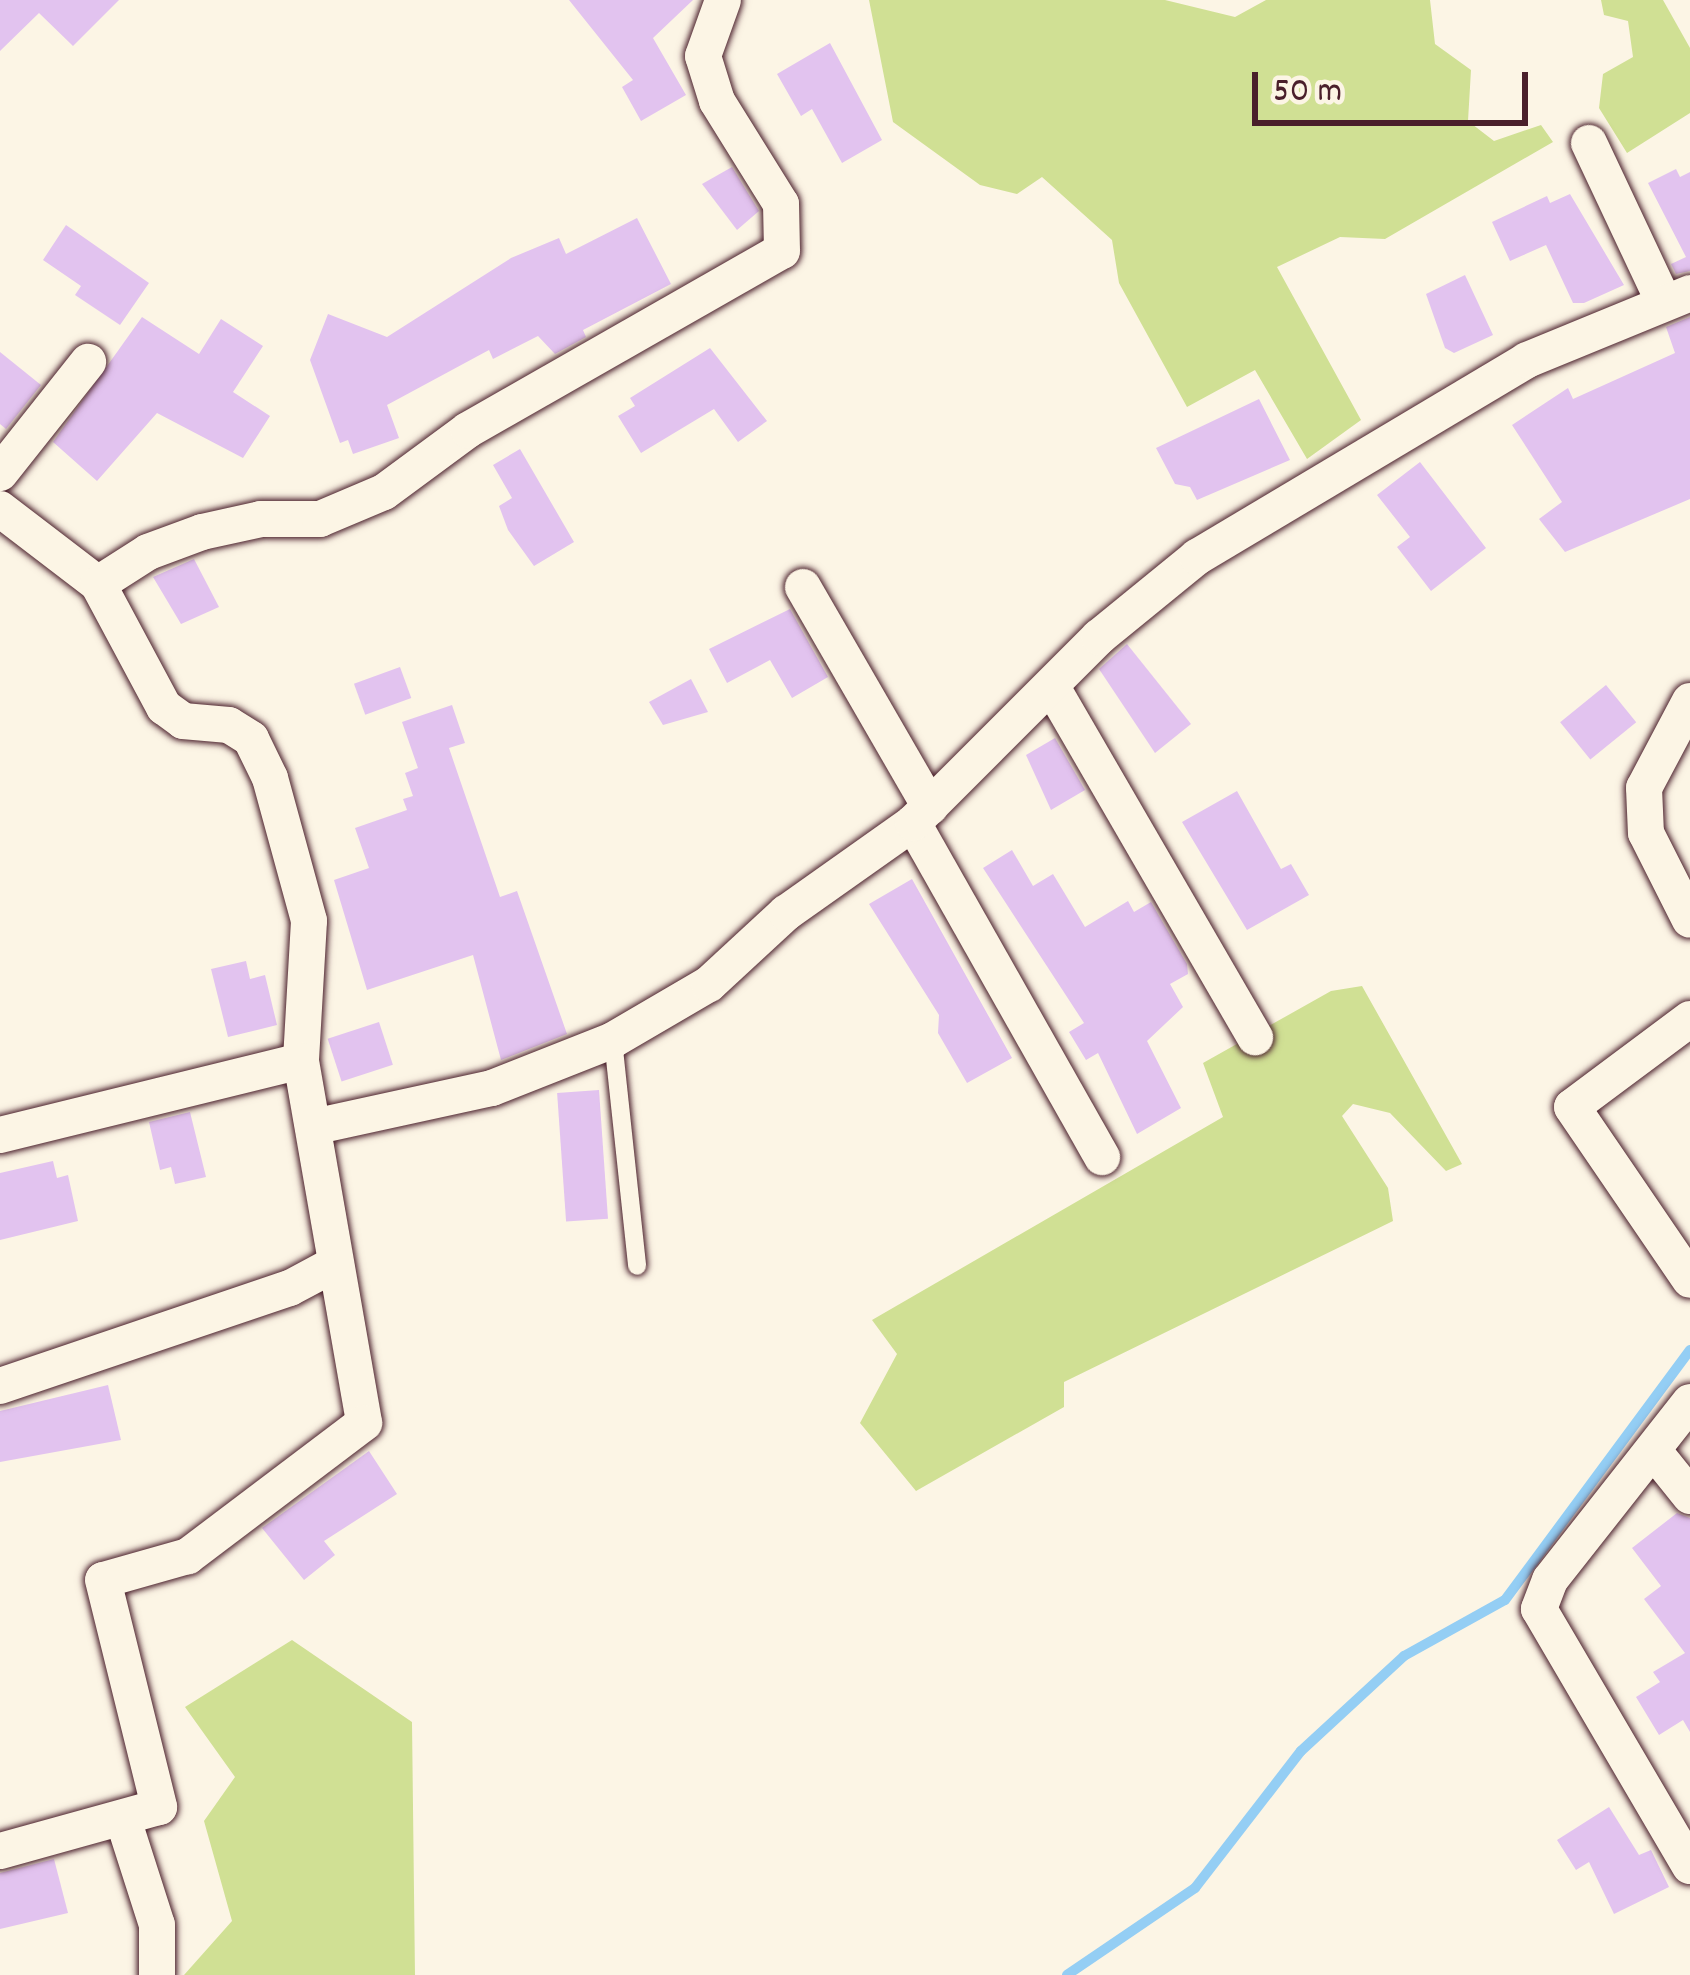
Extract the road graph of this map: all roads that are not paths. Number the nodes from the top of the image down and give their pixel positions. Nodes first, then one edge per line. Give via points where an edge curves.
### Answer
1 (723, 0) edge
2 (1589, 142) dead end
3 (1677, 297) edge
4 (88, 362) dead end
5 (0, 473) edge
6 (0, 508) edge
7 (98, 584) junction
8 (803, 587) dead end
9 (1052, 687) junction
10 (1690, 701) edge
11 (922, 815) junction
12 (1690, 920) edge
13 (1690, 1019) edge
14 (1255, 1036) dead end
15 (613, 1040) junction
16 (301, 1061) junction
17 (313, 1127) junction
18 (0, 1135) edge
19 (1102, 1157) dead end
20 (332, 1266) junction
21 (637, 1266) dead end
22 (1690, 1280) edge
23 (0, 1386) edge
24 (1690, 1402) edge
25 (1653, 1450) junction
26 (1690, 1496) edge
27 (123, 1819) junction
28 (0, 1850) edge
29 (1690, 1866) edge
30 (157, 1975) edge

1 - 7 street via 703,56 717,101 782,204 782,251 468,430 384,492 320,519 261,519 202,532 148,552
2 - 3 street
3 - 9 street via 1527,360 1197,557 1137,601
4 - 5 street
6 - 7 street
7 - 16 street via 164,707 183,721 229,724 251,739 270,778 309,921
8 - 11 street
9 - 11 street
9 - 14 street
10 - 12 street via 1644,788 1646,833
11 - 15 street via 786,913 709,984
11 - 19 street
13 - 22 street via 1572,1107
15 - 17 street via 492,1088
15 - 21 lane
16 - 17 street
16 - 18 street
17 - 20 street
20 - 23 street via 117,1351
20 - 27 street via 357,1369 359,1433 188,1556 103,1580 160,1807
24 - 25 street
25 - 26 street
25 - 29 street via 1550,1580 1539,1609
27 - 28 street
27 - 30 street via 157,1925

